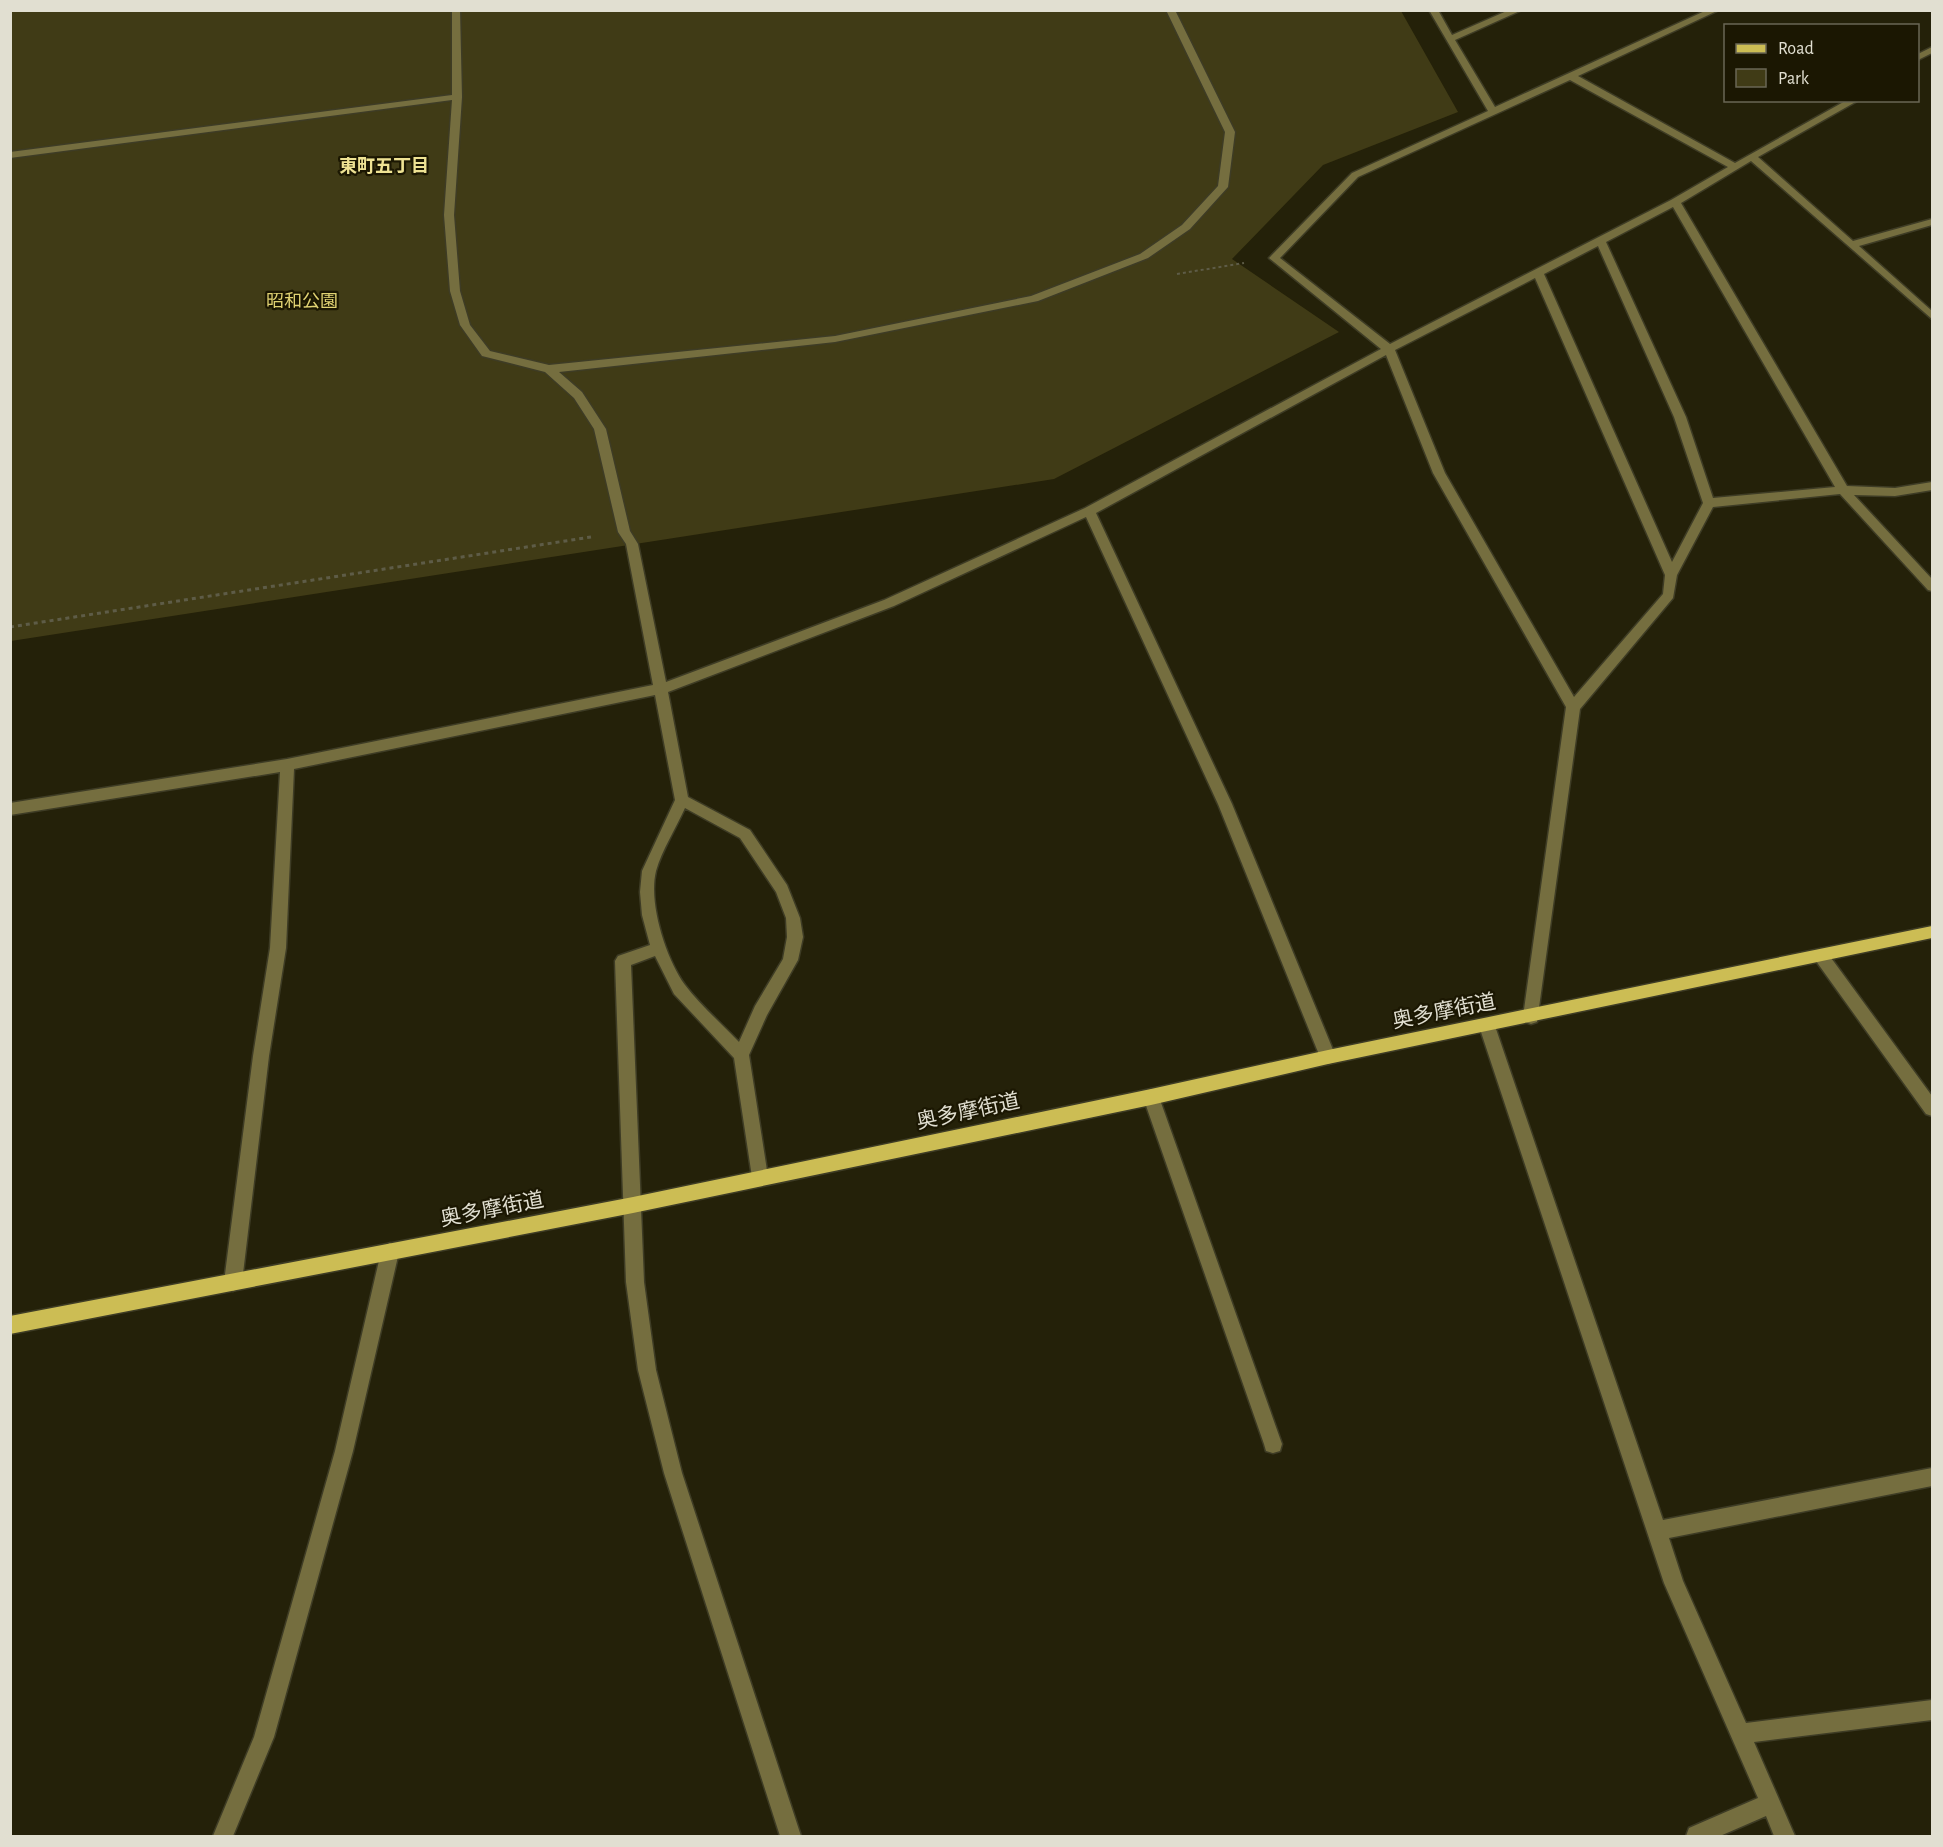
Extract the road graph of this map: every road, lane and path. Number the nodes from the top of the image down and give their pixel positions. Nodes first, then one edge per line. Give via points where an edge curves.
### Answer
1 (456, 10) edge
2 (1170, 10) edge
3 (1432, 10) edge
4 (1518, 10) edge
5 (1715, 10) edge
6 (1449, 39) junction
7 (1572, 76) junction
8 (457, 97) junction
9 (1851, 102) edge
10 (1493, 112) junction
11 (10, 155) edge
12 (1752, 157) junction
13 (1735, 166) junction
14 (1675, 202) junction
15 (1932, 222) edge
16 (1601, 242) junction
17 (1853, 244) junction
18 (1539, 274) junction
19 (1932, 316) edge
20 (1389, 349) junction
21 (549, 369) junction
22 (1932, 486) edge
23 (1843, 490) junction
24 (1709, 503) junction
25 (1089, 511) junction
26 (624, 532) junction
27 (1671, 575) junction
28 (1932, 587) edge
29 (10, 627) edge
30 (660, 688) junction
31 (1573, 707) junction
32 (287, 765) junction
33 (682, 800) junction
34 (10, 809) edge
35 (1932, 932) edge
36 (659, 948) junction
37 (1821, 956) junction
38 (1531, 1017) junction
39 (1487, 1026) junction
40 (741, 1055) junction
41 (1328, 1057) junction
42 (1151, 1097) junction
43 (1932, 1109) edge
44 (760, 1177) junction
45 (633, 1205) junction
46 (390, 1252) junction
47 (233, 1282) junction
48 (10, 1326) edge
49 (1273, 1444) dead end
50 (1932, 1477) edge
51 (1657, 1530) junction
52 (1932, 1710) edge
53 (1739, 1734) junction
54 (1769, 1804) junction
55 (223, 1836) edge
56 (790, 1836) edge
57 (1697, 1836) edge
58 (1785, 1836) edge

1 - 8 street
2 - 21 street via 1230,132 1223,187 1186,227 1144,256 1034,298 835,339
3 - 6 street
4 - 6 street
5 - 7 street
6 - 10 street
7 - 10 street
7 - 13 street
8 - 11 street
8 - 21 street via 449,215 455,291 465,325 486,354
9 - 12 street
10 - 20 street via 1355,175 1274,258
12 - 13 street
12 - 17 street
13 - 14 street
14 - 16 street
14 - 23 street
15 - 17 street
16 - 18 street
16 - 24 street via 1680,417
17 - 19 street
18 - 20 street
18 - 27 street
20 - 25 street
20 - 31 street via 1439,473
21 - 26 street via 578,395 600,429
22 - 23 street via 1895,492
23 - 24 street
23 - 28 street
24 - 27 street
25 - 30 street via 889,603
25 - 41 street via 1225,804
26 - 29 path
26 - 30 street via 632,544
27 - 31 street via 1669,595
30 - 32 street
30 - 33 street
31 - 38 street
32 - 34 street
32 - 47 street via 278,948
33 - 36 street via 649,871 647,892
33 - 40 street via 745,834 782,889 793,918 795,937 790,960
35 - 37 main road, 奥多摩街道
36 - 40 street via 679,988
36 - 45 street via 623,961
37 - 38 main road, 奥多摩街道
37 - 43 street
38 - 39 main road, 奥多摩街道
39 - 41 main road, 奥多摩街道
39 - 51 street
40 - 44 street
41 - 42 main road, 奥多摩街道
42 - 44 main road, 奥多摩街道
42 - 49 street
44 - 45 main road, 奥多摩街道
45 - 46 main road, 奥多摩街道
45 - 56 street via 635,1282 658,1420
46 - 47 main road, 奥多摩街道
46 - 55 street via 344,1451 264,1737
47 - 48 main road, 奥多摩街道
50 - 51 street
51 - 53 street via 1674,1583
52 - 53 street
53 - 54 street
54 - 57 street
54 - 58 street

